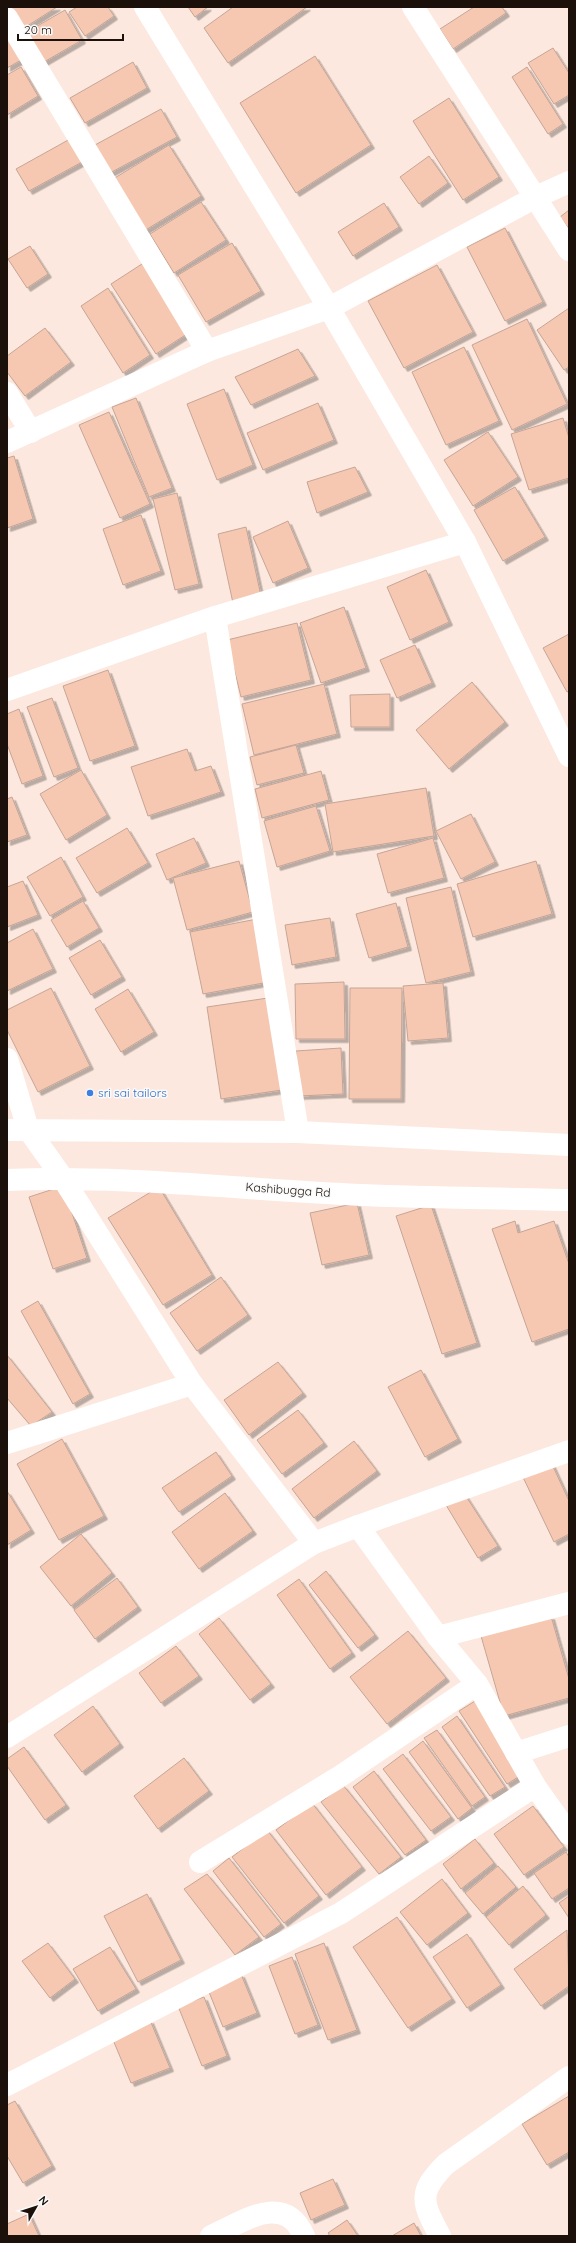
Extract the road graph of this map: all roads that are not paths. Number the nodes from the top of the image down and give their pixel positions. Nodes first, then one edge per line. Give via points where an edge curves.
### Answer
1 (145, 7) edge
2 (413, 7) edge
3 (7, 18) edge
4 (569, 182) edge
5 (536, 197) junction
6 (569, 250) edge
7 (329, 308) junction
8 (207, 351) junction
9 (7, 392) edge
10 (31, 432) junction
11 (7, 442) edge
12 (465, 542) junction
13 (215, 617) junction
14 (7, 690) edge
15 (569, 756) edge
16 (7, 1060) edge
17 (17, 1130) edge
18 (298, 1132) junction
19 (569, 1144) edge
20 (62, 1177) junction
21 (7, 1180) edge
22 (569, 1200) edge
23 (192, 1384) junction
24 (7, 1443) edge
25 (569, 1451) edge
26 (358, 1526) junction
27 (314, 1543) junction
28 (569, 1603) edge
29 (438, 1637) junction
30 (477, 1684) junction
31 (9, 1730) edge
32 (569, 1736) edge
33 (516, 1753) junction
34 (535, 1786) junction
35 (569, 1834) edge
36 (200, 1862) dead end
37 (569, 2077) edge
38 (7, 2085) edge
39 (211, 2236) edge
40 (304, 2236) edge
41 (440, 2236) edge

1 - 7 street
2 - 5 street
3 - 8 street
4 - 5 street
5 - 6 street
5 - 7 street
7 - 8 street
7 - 12 street
8 - 10 street
9 - 10 street
10 - 11 street
12 - 13 street
12 - 15 street
13 - 14 street
13 - 18 street
16 - 17 street
17 - 18 street
17 - 20 street
18 - 19 street
20 - 21 street, Kashibugga Rd
20 - 22 street, Kashibugga Rd via 164,1181 363,1195
20 - 23 street
23 - 24 street
23 - 27 street
25 - 26 street
26 - 27 street
26 - 29 street
27 - 31 street
28 - 29 street
29 - 30 street
30 - 33 street
30 - 36 street via 339,1777
32 - 33 street
33 - 34 street
34 - 35 street
34 - 38 street via 341,1913
37 - 41 street via 446,2164 433,2177 425,2191 427,2211
39 - 40 street via 260,2214 277,2211 298,2223

